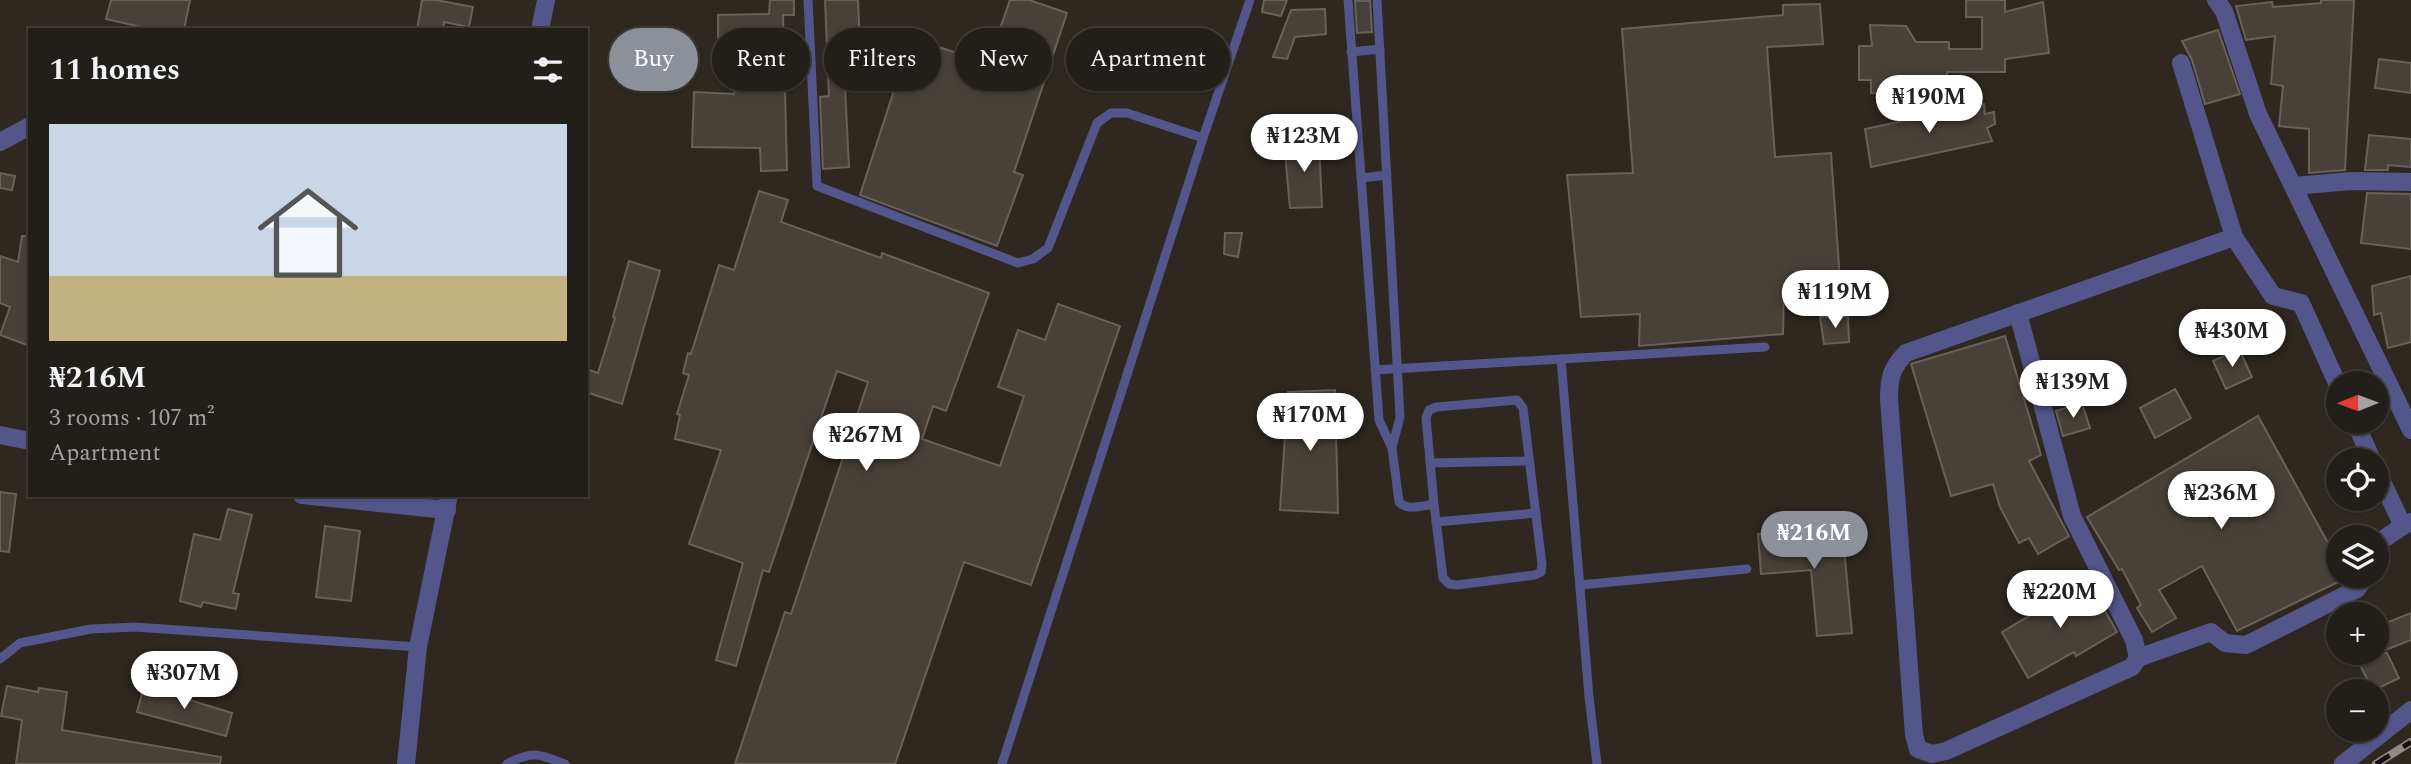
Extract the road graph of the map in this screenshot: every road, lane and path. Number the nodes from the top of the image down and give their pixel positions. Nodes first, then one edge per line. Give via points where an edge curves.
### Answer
1 (546, 0) edge
2 (808, 0) edge
3 (1250, 0) edge
4 (1348, 0) edge
5 (1377, 0) edge
6 (2216, 0) edge
7 (540, 28) edge
8 (1380, 50) junction
9 (1351, 52) junction
10 (2181, 63) dead end
11 (28, 127) edge
12 (1203, 138) junction
13 (0, 142) edge
14 (1387, 175) junction
15 (1361, 178) junction
16 (2411, 182) edge
17 (2294, 186) junction
18 (2234, 237) junction
19 (2018, 313) junction
20 (1765, 347) dead end
21 (1561, 359) junction
22 (1398, 369) junction
23 (1376, 370) junction
24 (2332, 371) edge
25 (2411, 430) edge
26 (0, 435) edge
27 (28, 441) edge
28 (1392, 448) junction
29 (1529, 461) junction
30 (1430, 463) junction
31 (2389, 492) edge
32 (338, 497) edge
33 (448, 503) edge
34 (1434, 504) junction
35 (1536, 513) junction
36 (1436, 522) junction
37 (2407, 524) edge
38 (2389, 536) edge
39 (1747, 569) dead end
40 (1580, 585) junction
41 (2358, 588) edge
42 (418, 647) junction
43 (2138, 658) junction
44 (0, 659) edge
45 (2411, 710) edge
46 (406, 764) edge
47 (507, 764) edge
48 (565, 764) edge
49 (1002, 764) edge
50 (1597, 764) edge
51 (2343, 764) edge

1 - 7 street
2 - 12 lane via 817,186 1018,263 1048,248 1097,123 1111,113 1127,113
3 - 12 lane
4 - 9 lane
5 - 8 lane
6 - 17 street via 2224,11 2258,114
8 - 9 lane
8 - 14 lane
9 - 15 lane
10 - 18 street
11 - 13 street
12 - 49 lane
14 - 15 lane
14 - 22 lane
15 - 23 lane
16 - 17 street
17 - 25 street
18 - 19 street
18 - 24 street via 2273,296 2301,303
19 - 43 street via 2073,516 2134,640
19 - 43 street via 1906,353 1889,377 1918,749 1932,754 1946,751 2133,667
20 - 21 lane
21 - 22 lane
21 - 40 lane
22 - 23 lane
22 - 28 lane via 1401,417
23 - 28 lane via 1379,420
26 - 27 street
28 - 34 lane via 1399,502 1409,507
29 - 30 lane
29 - 30 lane via 1523,408 1517,400 1430,410 1426,418
29 - 35 lane
30 - 34 lane
31 - 37 street
32 - 33 street
33 - 42 street
34 - 36 lane
35 - 36 lane
35 - 36 lane via 1541,572 1457,584 1443,578
37 - 38 street
39 - 40 lane
40 - 50 lane
41 - 43 street via 2246,645 2225,643 2211,632
42 - 44 lane via 135,627 90,629 20,643
42 - 46 street
45 - 51 street
47 - 48 lane via 525,754

